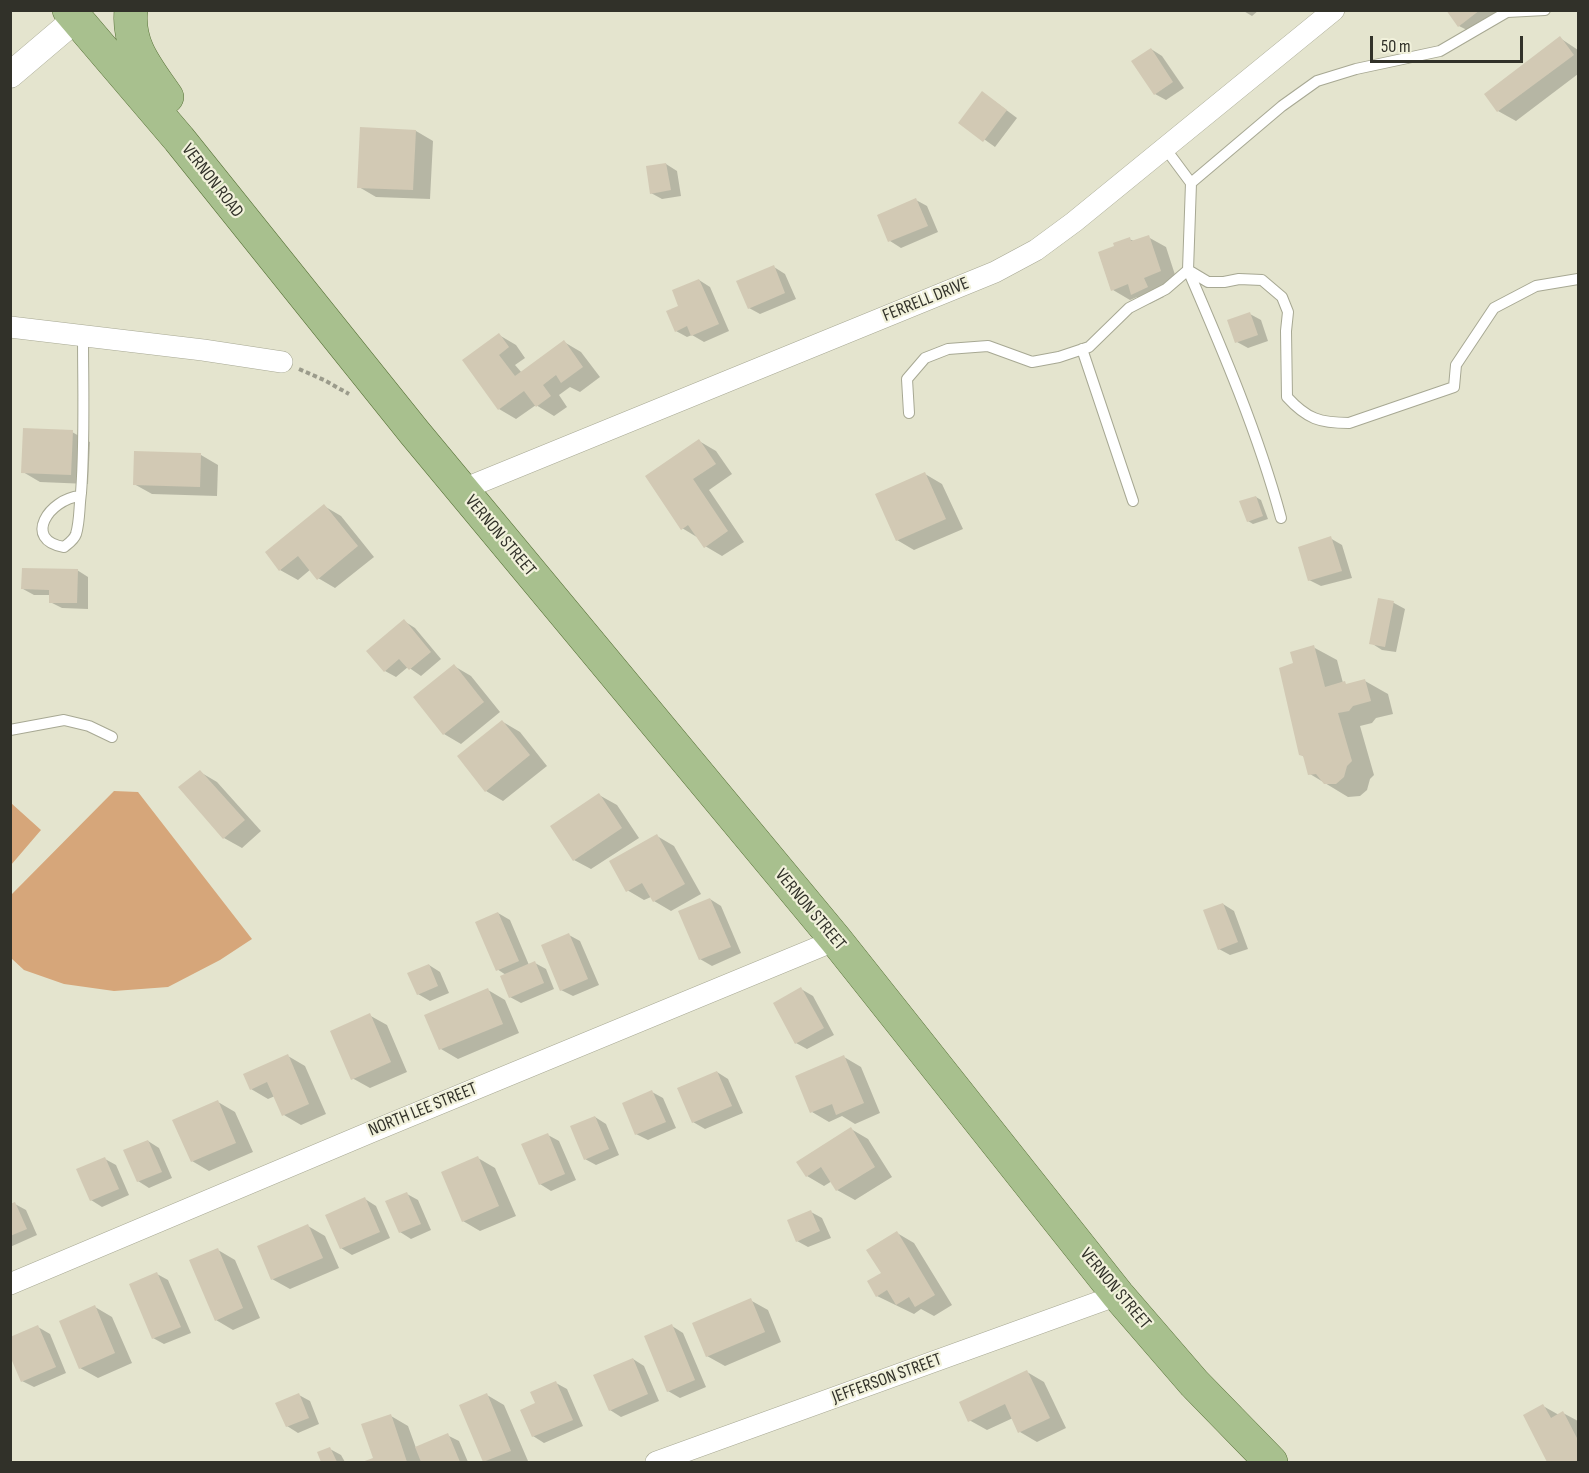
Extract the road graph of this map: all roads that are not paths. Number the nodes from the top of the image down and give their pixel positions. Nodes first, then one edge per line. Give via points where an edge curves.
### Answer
1 (130, 10) edge
2 (1334, 10) edge
3 (1545, 10) edge
4 (73, 15) edge
5 (10, 75) edge
6 (1165, 148) junction
7 (213, 183) junction
8 (1191, 183) junction
9 (1188, 270) junction
10 (1578, 279) edge
11 (10, 327) edge
12 (83, 335) junction
13 (1082, 349) junction
14 (351, 356) joint
15 (282, 362) road end
16 (909, 413) dead end
17 (461, 490) junction
18 (80, 496) junction
19 (1133, 501) dead end
20 (1281, 518) dead end
21 (10, 730) edge
22 (112, 737) dead end
23 (836, 940) junction
24 (10, 1284) edge
25 (1118, 1295) junction
26 (656, 1462) edge
27 (1271, 1462) edge

1 - 7 main road via 129,27 138,55 181,118
2 - 6 street, FERRELL DRIVE
3 - 8 lane via 1507,12 1440,51 1317,81
4 - 5 street
4 - 7 main road, VERNON ROAD
6 - 8 lane
6 - 17 street, FERRELL DRIVE via 1036,250 995,272
7 - 14 main road, VERNON ROAD
8 - 9 lane
9 - 10 lane via 1208,282 1262,280 1282,297 1288,312 1287,397 1311,419 1335,423 1350,423 1454,387 1456,365 1494,308 1536,286
9 - 13 lane via 1166,289 1129,308 1089,347
9 - 20 lane via 1222,349
11 - 12 street
12 - 15 street
12 - 18 lane
13 - 16 lane via 1032,362 988,346 948,349 925,358 908,379
13 - 19 lane
14 - 17 main road, VERNON STREET
17 - 23 main road, VERNON STREET
18 - 18 lane via 76,536 64,547 53,544 42,530 47,515 62,500
21 - 22 lane via 64,720
23 - 24 street, NORTH LEE STREET
23 - 25 main road, VERNON STREET
25 - 26 street, JEFFERSON STREET
25 - 27 main road, VERNON STREET via 1194,1383

